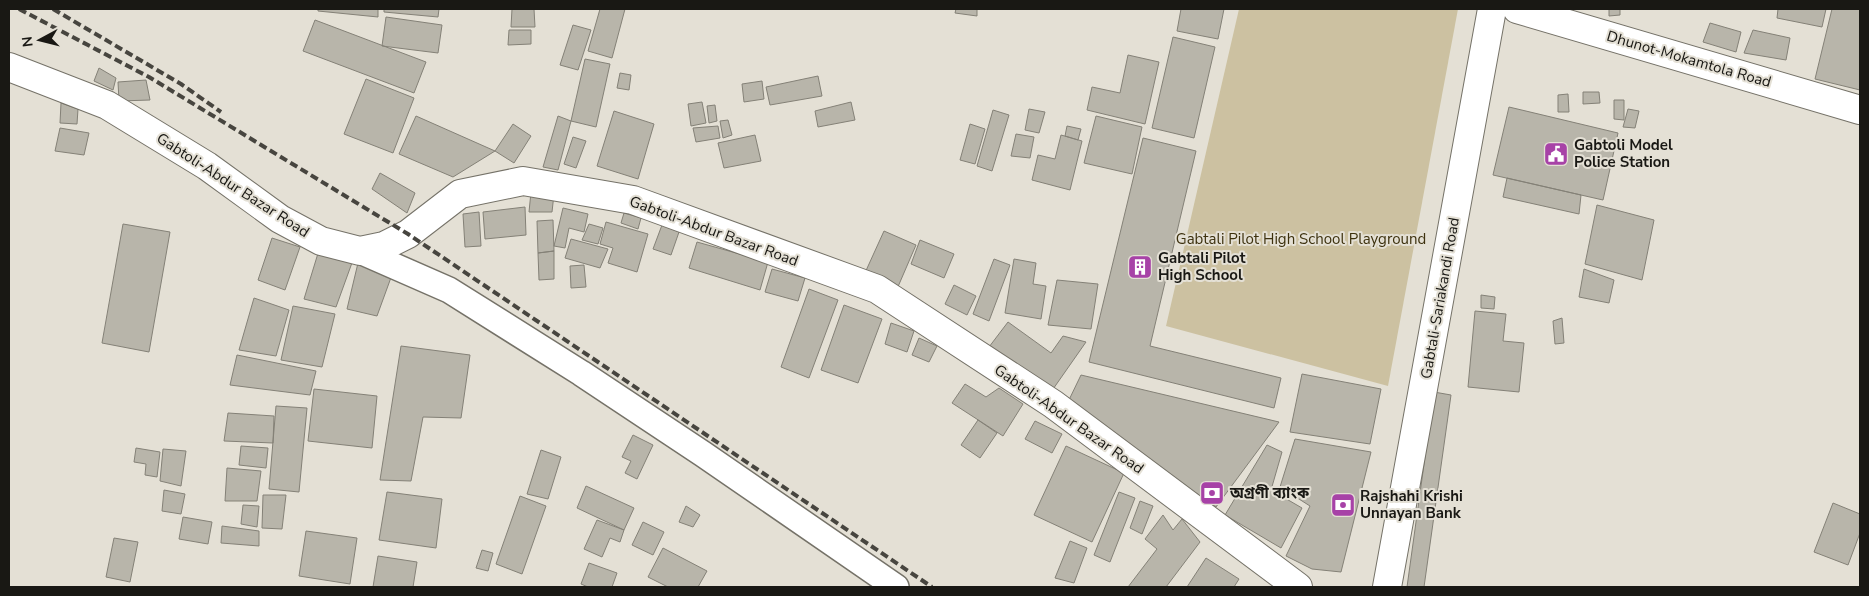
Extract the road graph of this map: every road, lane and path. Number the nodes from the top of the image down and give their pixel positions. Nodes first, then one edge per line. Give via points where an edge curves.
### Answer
1 (1492, 9) edge
2 (1517, 9) edge
3 (9, 67) edge
4 (1860, 110) edge
5 (360, 251) junction
6 (896, 587) edge
7 (1298, 587) edge
8 (1387, 587) edge

1 - 8 street, Gabtali-Sariakandi Road
2 - 4 street, Dhunot-Mokamtola Road
3 - 5 street, Gabtoli-Abdur Bazar Road via 107,105 207,166 280,219 322,241
5 - 6 street via 457,295 703,454
5 - 7 street, Gabtoli-Abdur Bazar Road via 384,246 408,234 460,194 523,180 634,200 877,289 1053,404

